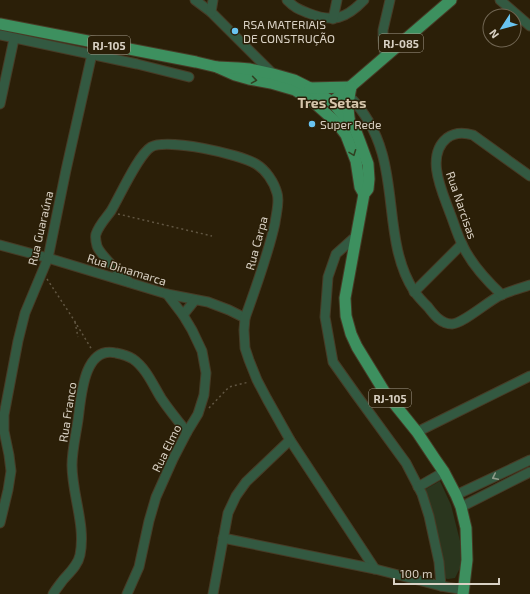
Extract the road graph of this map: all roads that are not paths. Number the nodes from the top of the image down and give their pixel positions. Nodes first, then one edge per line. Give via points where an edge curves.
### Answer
1 (195, 0) edge
2 (213, 0) edge
3 (288, 0) edge
4 (337, 0) edge
5 (364, 0) edge
6 (390, 0) edge
7 (500, 0) edge
8 (448, 1) edge
9 (210, 12) junction
10 (333, 19) junction
11 (0, 24) edge
12 (530, 26) edge
13 (0, 35) edge
14 (14, 39) junction
15 (138, 51) junction
16 (92, 54) junction
17 (385, 57) junction
18 (137, 64) junction
19 (217, 67) junction
20 (273, 74) junction
21 (189, 77) dead end
22 (310, 88) junction
23 (350, 91) junction
24 (311, 100) junction
25 (332, 102) junction
26 (0, 104) edge
27 (337, 123) junction
28 (350, 123) junction
29 (530, 176) edge
30 (364, 194) junction
31 (356, 236) junction
32 (462, 244) junction
33 (0, 245) edge
34 (48, 258) junction
35 (129, 282) junction
36 (530, 285) edge
37 (414, 292) junction
38 (167, 294) junction
39 (502, 295) junction
40 (195, 300) junction
41 (183, 315) junction
42 (245, 318) junction
43 (530, 376) edge
44 (187, 432) junction
45 (417, 432) junction
46 (290, 440) junction
47 (530, 460) edge
48 (444, 472) junction
49 (530, 472) edge
50 (418, 487) junction
51 (456, 495) junction
52 (461, 507) junction
53 (0, 523) edge
54 (223, 538) junction
55 (375, 569) junction
56 (442, 586) junction
57 (464, 592) edge
58 (52, 594) edge
59 (127, 594) edge
60 (213, 594) edge

1 - 9 street
2 - 9 street
3 - 10 street via 295,8 320,18
4 - 10 street
5 - 10 street via 357,8
6 - 17 street via 383,40
7 - 12 street
8 - 17 main road, RJ-085
9 - 20 street
11 - 15 main road, RJ-105
13 - 14 street
14 - 16 street
14 - 26 street
15 - 18 street
15 - 19 main road, RJ-105
16 - 18 street
16 - 34 street, Rua Guaraúna
17 - 23 main road, RJ-085
18 - 21 street
19 - 20 main road, RJ-105 via 250,69
19 -> 24 main road, RJ-105 via 234,76 294,90
20 - 22 main road, RJ-105
22 - 23 main road
22 - 25 main road, RJ-105
23 - 25 main road, RJ-085
23 - 28 main road
23 - 37 street via 377,138 390,196 398,254
24 - 25 main road
24 - 27 main road, RJ-105
25 - 27 main road
25 - 28 main road, RJ-105
27 -> 30 main road, RJ-105 via 346,135 356,161 360,187
28 - 30 main road, RJ-105 via 355,129 368,164 368,189
29 - 32 street, Rua Narcisas via 466,132 450,136 442,142 436,162 439,182
30 - 31 main road, RJ-105
31 - 45 main road, RJ-105 via 345,298 351,334 384,391
31 - 50 street via 336,254 328,277 325,317 334,362 406,463
32 - 37 street
32 - 39 street, Rua Narcisas via 481,274
33 - 34 street, Rua Dinamarca
34 - 35 street, Rua Dinamarca
34 - 53 street, Rua Guaraúna via 34,289 20,334 4,415 10,471
35 - 38 street, Rua Dinamarca
35 - 42 street, Rua Carpa via 101,252 97,246 96,233 145,152 151,147 171,144 231,154 264,170 274,183 278,194 271,241
36 - 39 street
37 - 39 street via 436,318 453,324
38 - 40 street, Rua Dinamarca
38 - 41 street, Rua Elmo
40 - 41 street
40 - 42 street, Rua Dinamarca via 208,302
41 - 44 street, Rua Elmo via 202,351 206,373 204,395 198,414
42 - 46 street, Rua Carpa via 245,348 249,360 257,380
43 - 45 street
44 - 58 street, Rua Franco via 133,359 111,352 96,357 86,373 72,465 81,525 80,557 75,567
44 - 59 street, Rua Elmo via 156,497 142,558
45 - 48 main road, RJ-105
46 - 54 street via 246,482 236,496 228,513
46 - 55 street, Rua Carpa
47 -> 51 street
48 - 50 street
48 - 51 main road, RJ-105
49 - 52 street
50 - 56 street via 429,516
51 - 52 main road, RJ-105
52 - 57 main road, RJ-105 via 466,528
54 - 55 street
54 - 60 street
55 - 56 street
56 - 57 street

